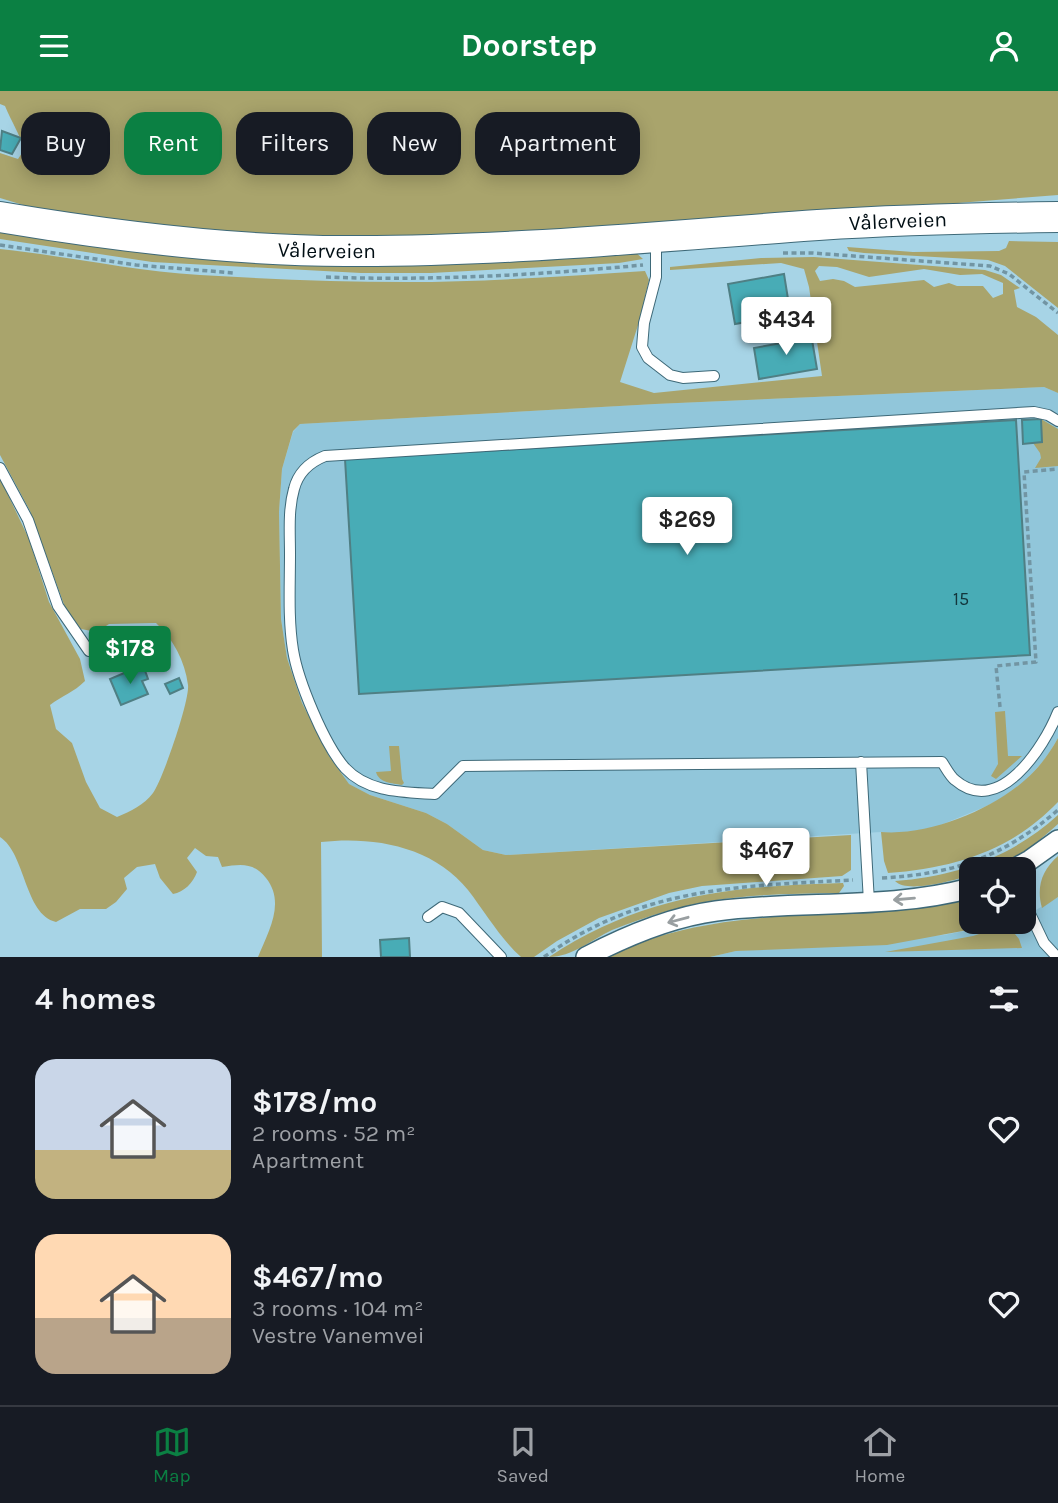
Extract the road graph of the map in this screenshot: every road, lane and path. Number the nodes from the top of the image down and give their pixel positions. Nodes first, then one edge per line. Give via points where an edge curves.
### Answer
1 (0, 216) edge
2 (1058, 217) edge
3 (656, 238) junction
4 (1000, 269) dead end
5 (1058, 313) edge
6 (714, 376) dead end
7 (1058, 421) edge
8 (0, 468) edge
9 (1058, 469) edge
10 (89, 651) dead end
11 (1000, 707) dead end
12 (1058, 712) edge
13 (861, 762) junction
14 (1058, 840) edge
15 (1034, 857) edge
16 (959, 891) edge
17 (869, 902) junction
18 (428, 917) dead end
19 (1036, 926) edge
20 (501, 957) edge
21 (586, 957) edge
22 (1057, 957) edge

1 - 3 main road, Vålerveien via 146,237 341,251 483,249
2 - 3 main road, Vålerveien via 956,218
3 - 6 lane via 656,277 642,347 648,358 670,375
4 - 5 path
7 - 13 lane via 1034,412 325,456 315,460 294,488 290,516 293,652 326,737 345,768 363,781 387,791 435,795 463,766
8 - 10 lane via 28,520 58,606
9 - 11 path via 1024,472 1036,662 996,666
12 - 13 lane via 1023,768 990,790 973,790 955,780 942,762
13 - 17 lane
14 - 15 street
16 -> 17 street
17 -> 21 street via 699,915 643,931
18 - 20 lane via 442,907 459,913
19 - 22 lane

